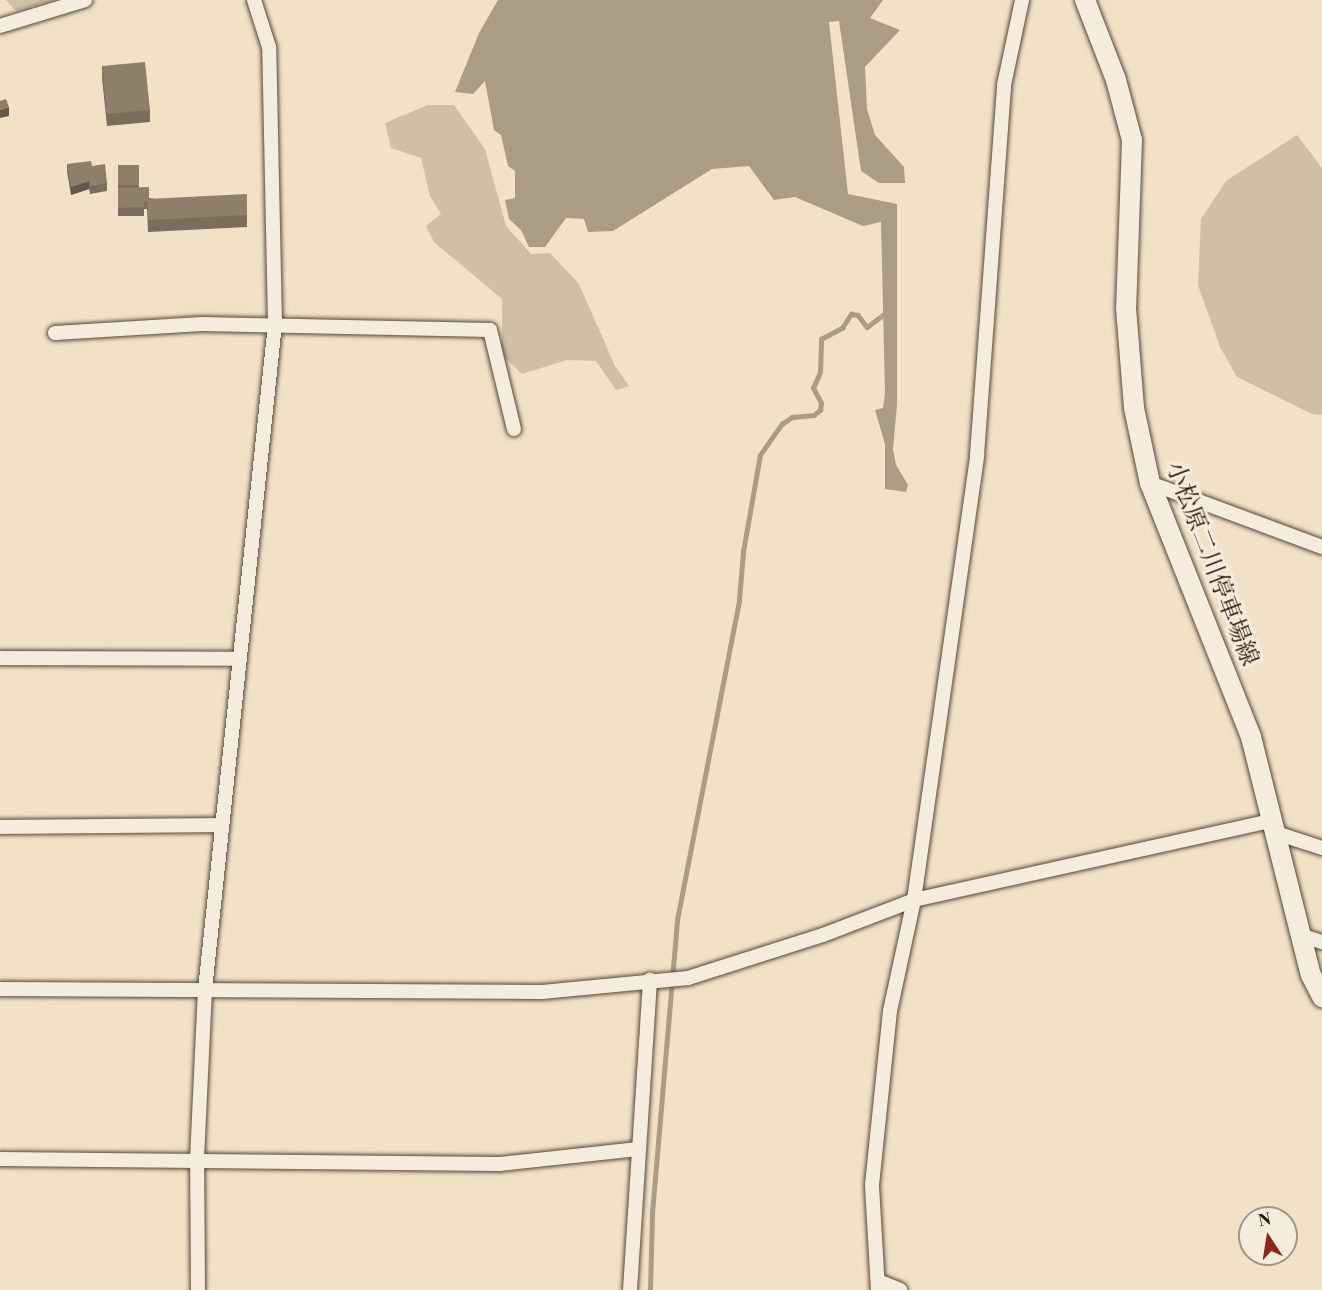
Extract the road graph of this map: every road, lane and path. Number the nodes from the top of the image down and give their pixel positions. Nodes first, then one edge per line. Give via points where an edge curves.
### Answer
1 (85, 0) edge
2 (254, 0) edge
3 (1022, 0) edge
4 (1085, 0) edge
5 (0, 26) edge
6 (275, 324) junction
7 (55, 333) dead end
8 (514, 429) dead end
9 (1150, 483) junction
10 (1322, 547) edge
11 (0, 658) edge
12 (240, 659) junction
13 (222, 825) junction
14 (0, 827) edge
15 (1272, 827) junction
16 (1322, 848) edge
17 (914, 900) junction
18 (1303, 936) junction
19 (1322, 942) edge
20 (655, 980) junction
21 (0, 989) edge
22 (205, 990) junction
23 (1322, 997) edge
24 (638, 1149) junction
25 (197, 1159) junction
26 (0, 1160) edge
27 (878, 1286) edge
28 (198, 1290) edge
29 (630, 1290) edge
30 (900, 1290) edge

1 - 5 street
2 - 6 street via 269,47
3 - 17 street via 1004,85 977,454
4 - 9 main road, 小松原二川停車場線 via 1116,80 1132,140 1126,308 1134,408
6 - 7 street
6 - 8 street via 490,330
6 - 12 street
9 - 10 street
9 - 15 main road, 小松原二川停車場線 via 1251,737
11 - 12 street
12 - 13 street
13 - 14 street
13 - 22 street
15 - 16 street
15 - 17 street
15 - 18 main road, 小松原二川停車場線
17 - 20 street via 823,935 679,978
17 - 27 street via 890,1011 872,1185
18 - 19 street
18 - 23 main road, 小松原二川停車場線 via 1311,975
20 - 22 street via 542,992
20 - 24 street
21 - 22 street
22 - 25 street
24 - 25 street via 501,1164
24 - 29 street
25 - 26 street
25 - 28 street
27 - 30 street

